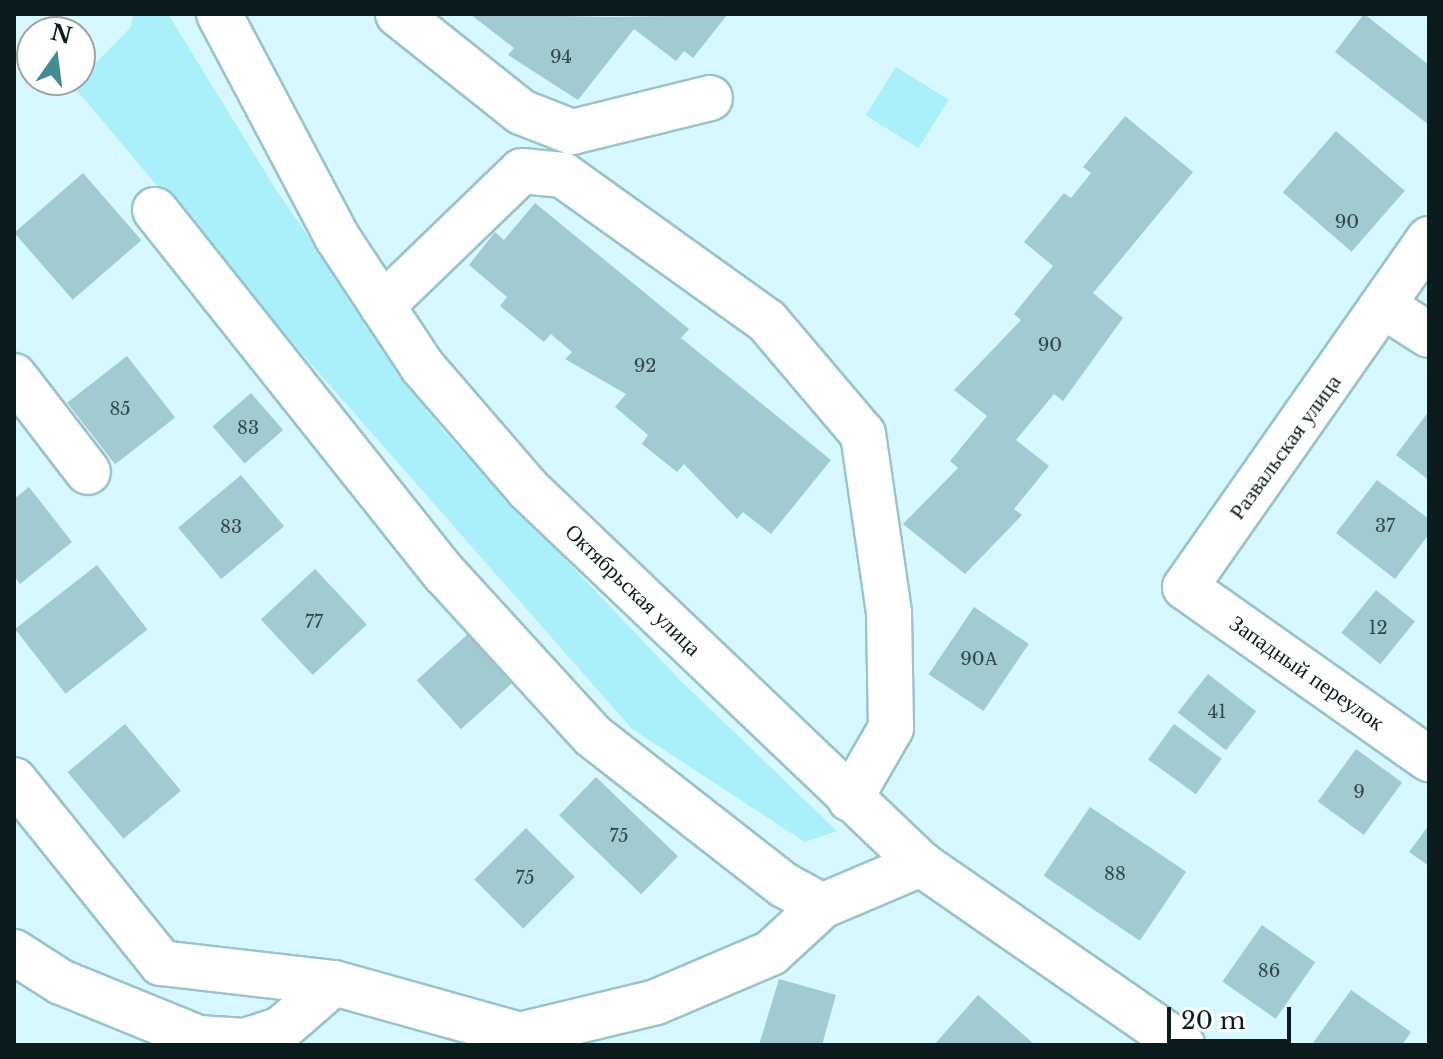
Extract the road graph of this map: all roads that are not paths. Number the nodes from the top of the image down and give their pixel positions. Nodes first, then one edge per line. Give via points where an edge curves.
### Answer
1 (219, 14) edge
2 (398, 14) edge
3 (710, 98) dead end
4 (155, 210) dead end
5 (1429, 239) edge
6 (382, 306) junction
7 (1385, 307) junction
8 (1429, 335) edge
9 (14, 376) edge
10 (88, 472) dead end
11 (1185, 587) joint
12 (1429, 759) edge
13 (14, 780) edge
14 (850, 799) junction
15 (921, 864) junction
16 (822, 906) junction
17 (14, 952) edge
18 (334, 983) junction
19 (1182, 1045) edge

1 - 6 street, Октябрьская улица via 321,210
2 - 3 street via 521,112 572,132
4 - 16 street via 445,574 593,736 784,885
5 - 7 street, Развальская улица
6 - 14 street, Октябрьская улица via 422,366 528,489
6 - 14 street via 522,171 563,175 767,321 863,434 889,613 891,728
7 - 8 street
7 - 11 street, Развальская улица
9 - 10 street
11 - 12 street, Западный переулок
13 - 18 street via 161,963
14 - 15 street, Октябрьская улица
15 - 16 street
15 - 19 street, Октябрьская улица
16 - 18 street via 757,959 656,1002 520,1035
17 - 18 street via 61,982 198,1038 245,1041 281,1029

